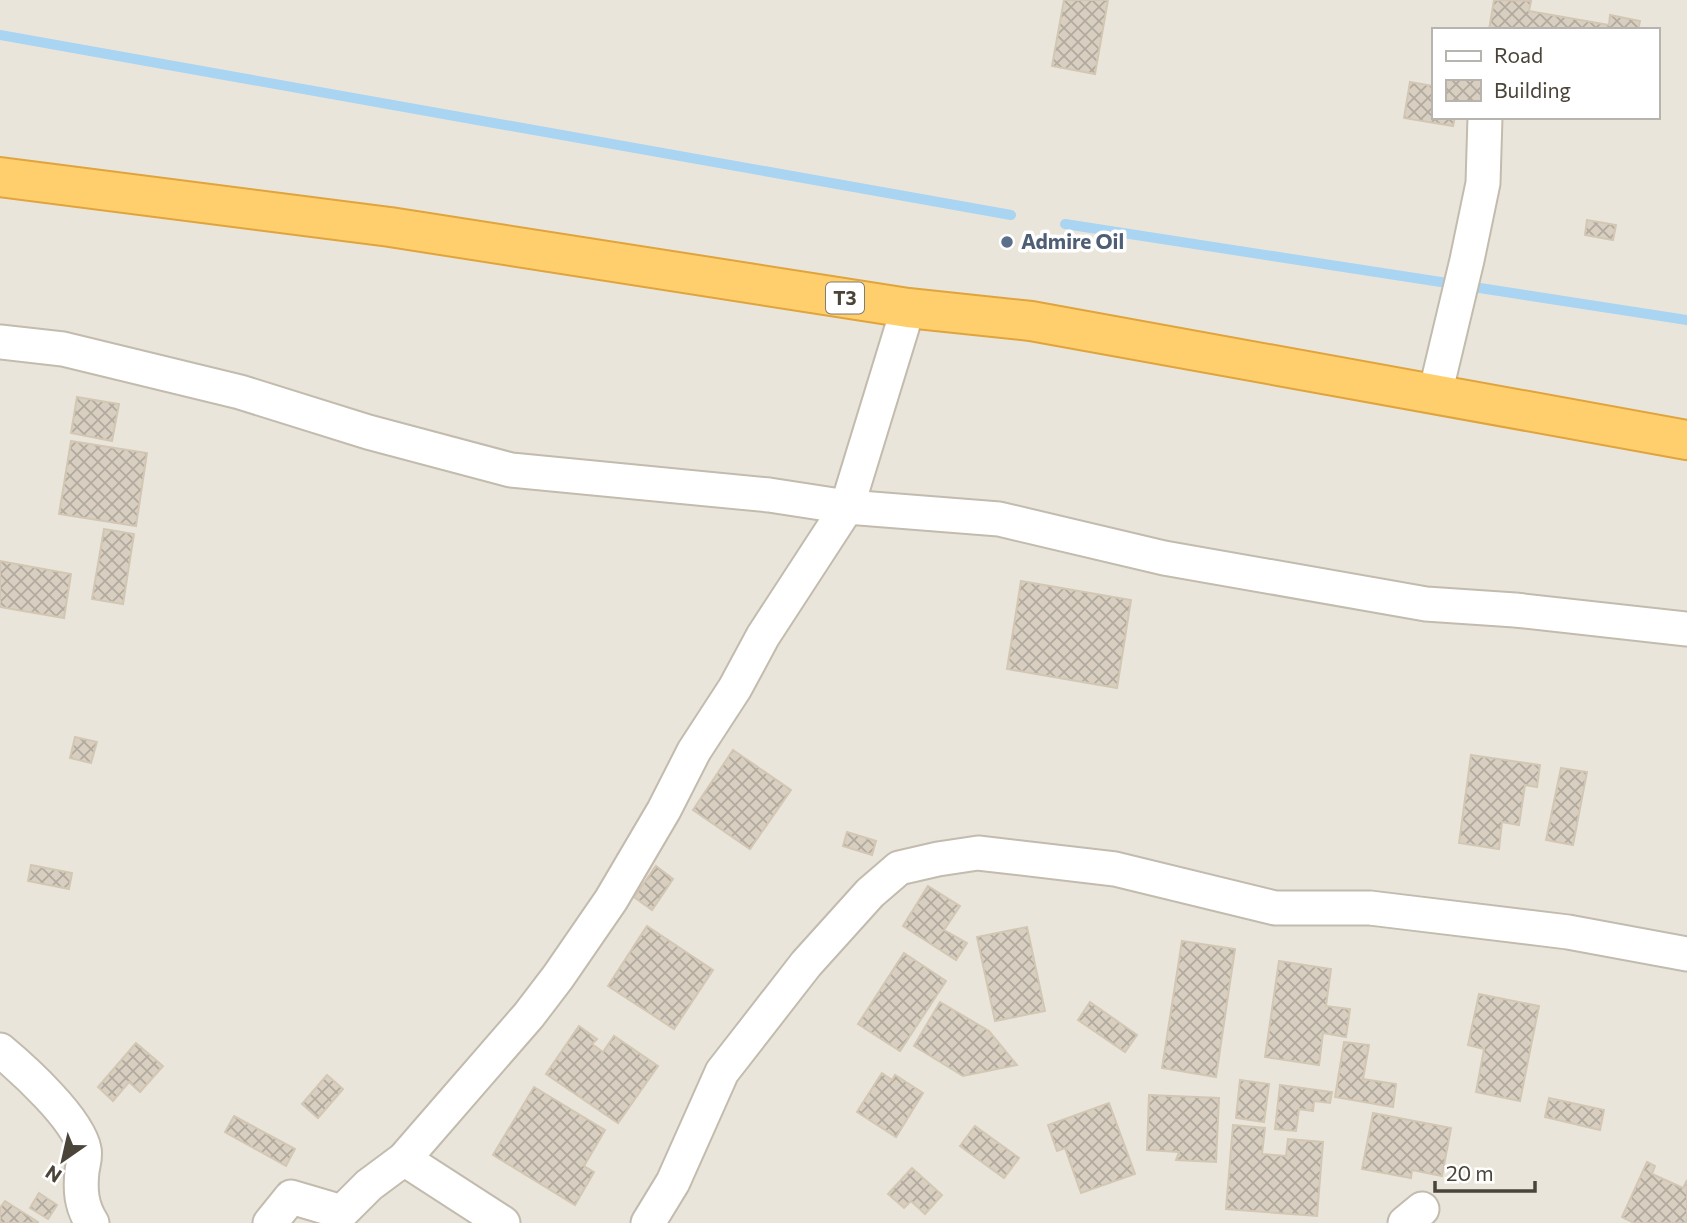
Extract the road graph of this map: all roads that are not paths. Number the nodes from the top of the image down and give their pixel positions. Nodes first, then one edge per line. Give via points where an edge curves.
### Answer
1 (1485, 119) edge
2 (0, 177) edge
3 (908, 308) junction
4 (0, 342) edge
5 (1435, 394) junction
6 (1687, 440) edge
7 (847, 507) junction
8 (1687, 629) edge
9 (1687, 954) edge
10 (0, 1050) edge
11 (404, 1159) junction
12 (92, 1223) edge
13 (270, 1223) edge
14 (503, 1223) edge
15 (648, 1223) edge

1 - 5 street via 1483,183
2 - 3 highway, T3 via 390,228
3 - 5 highway, T3 via 1031,321
3 - 7 street
4 - 7 street via 63,349 240,392 510,470
5 - 6 highway, T3
7 - 8 street via 999,519 1164,558 1426,604
7 - 11 street via 769,626 611,900 529,1015
9 - 15 street via 1568,932 1370,908 1275,908 1115,870 978,853 899,868 806,964 722,1072 673,1182
10 - 12 street via 30,1075 80,1138 85,1151 82,1202
11 - 13 street via 342,1212 291,1197
11 - 14 street

